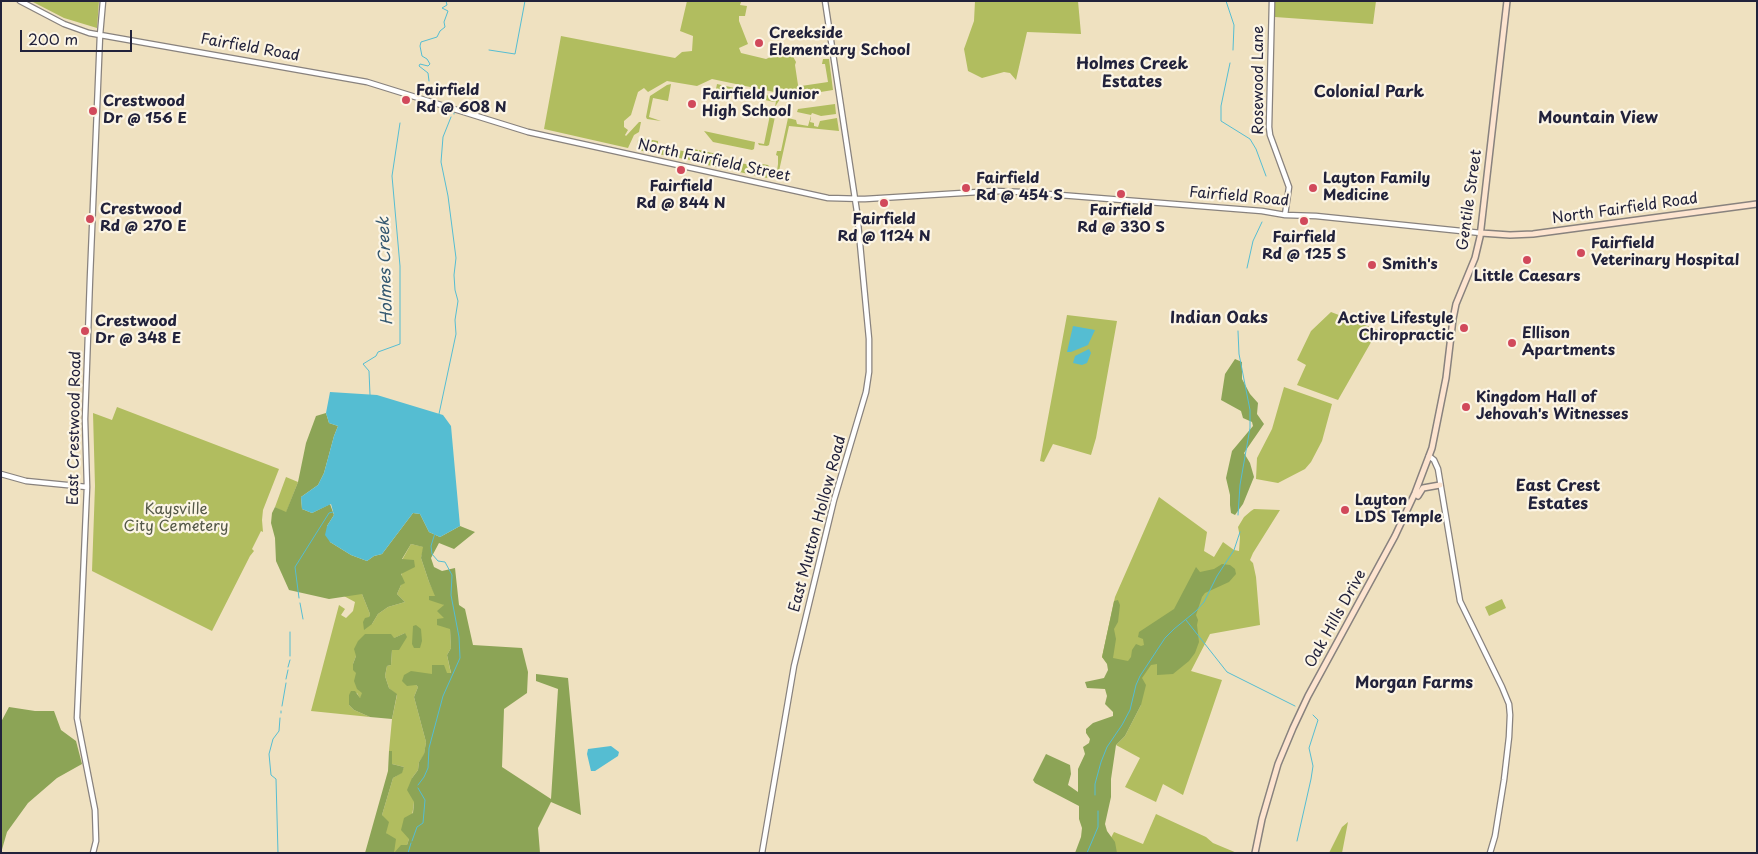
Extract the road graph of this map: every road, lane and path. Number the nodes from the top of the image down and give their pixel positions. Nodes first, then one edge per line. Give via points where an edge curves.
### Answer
1 (20, 1) edge
2 (103, 1) edge
3 (825, 1) edge
4 (1272, 1) edge
5 (1507, 1) edge
6 (100, 35) junction
7 (449, 108) joint
8 (979, 192) joint
9 (855, 199) junction
10 (1757, 204) edge
11 (1286, 215) junction
12 (1480, 232) junction
13 (1497, 234) joint
14 (1442, 399) joint
15 (1429, 456) junction
16 (1, 474) edge
17 (1440, 485) junction
18 (87, 487) junction
19 (1404, 517) junction
20 (93, 853) edge
21 (762, 853) edge
22 (1255, 853) edge
23 (1490, 853) edge

1 - 6 street, Fairfield Road via 76,29
2 - 6 street, East Crestwood Road
3 - 9 street, East Mutton Hollow Road
4 - 11 street, Rosewood Lane via 1269,128 1289,187
5 - 12 main road, Gentile Street
6 - 7 street, Fairfield Road via 367,82
6 - 18 street, East Crestwood Road via 86,403
7 - 9 street, North Fairfield Street via 557,139 816,196
8 - 9 street, North Fairfield Street
8 - 11 street, Fairfield Road via 1022,192
9 - 21 street, East Mutton Hollow Road via 868,322 869,372 794,666
10 - 13 main road, North Fairfield Road via 1537,233
11 - 12 street, Fairfield Road
12 - 13 main road, Fairfield Road
12 - 14 main road, Gentile Street via 1475,258 1456,304
14 - 15 main road, Oak Hills Drive
15 - 17 street via 1436,463
15 - 19 main road, Oak Hills Drive
16 - 18 street via 26,481
17 - 19 main road via 1422,489
17 - 23 street via 1460,601 1506,696 1510,715 1504,780
18 - 20 street, East Crestwood Road via 77,718 95,810
19 - 22 main road, Oak Hills Drive via 1293,728 1278,764

